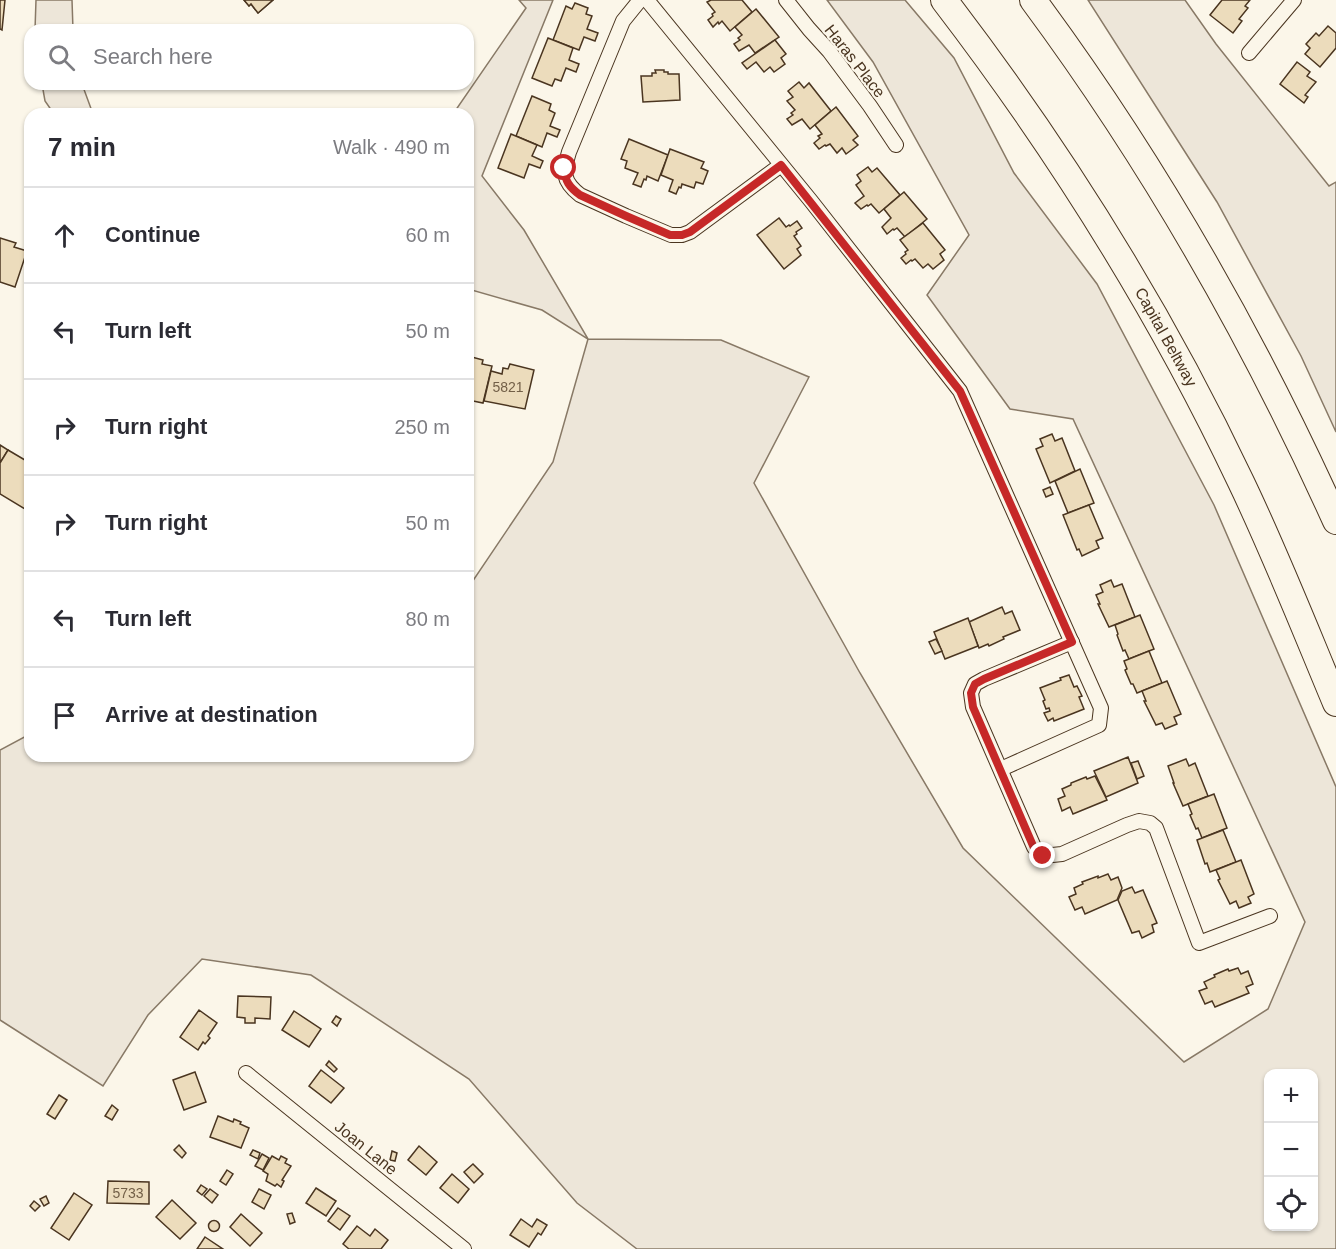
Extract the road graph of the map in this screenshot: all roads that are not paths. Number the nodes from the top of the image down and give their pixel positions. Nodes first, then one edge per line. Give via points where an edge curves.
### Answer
1 (640, 0) edge
2 (647, 0) edge
3 (786, 0) edge
4 (944, 0) edge
5 (1033, 0) edge
6 (1294, 0) edge
7 (1249, 53) dead end
8 (896, 144) dead end
9 (781, 165) junction
10 (1336, 521) edge
11 (1072, 642) junction
12 (1336, 703) edge
13 (1000, 769) junction
14 (1270, 916) dead end
15 (246, 1073) dead end
16 (459, 1248) edge

1 - 9 street via 623,21 569,152 564,168 565,180 572,189 650,227 682,235
2 - 9 street
3 - 8 street, Haras Place via 829,51
4 - 12 highway, Capital Beltway via 1056,155 1149,305 1241,482
5 - 10 highway via 1164,192 1260,362
6 - 7 street
9 - 11 street via 960,391
11 - 13 street via 975,684 971,693 973,707
11 - 13 street via 1101,708 1099,725
13 - 14 street via 1034,848 1043,856 1062,854 1139,821 1156,828 1199,943
15 - 16 street, Joan Lane

